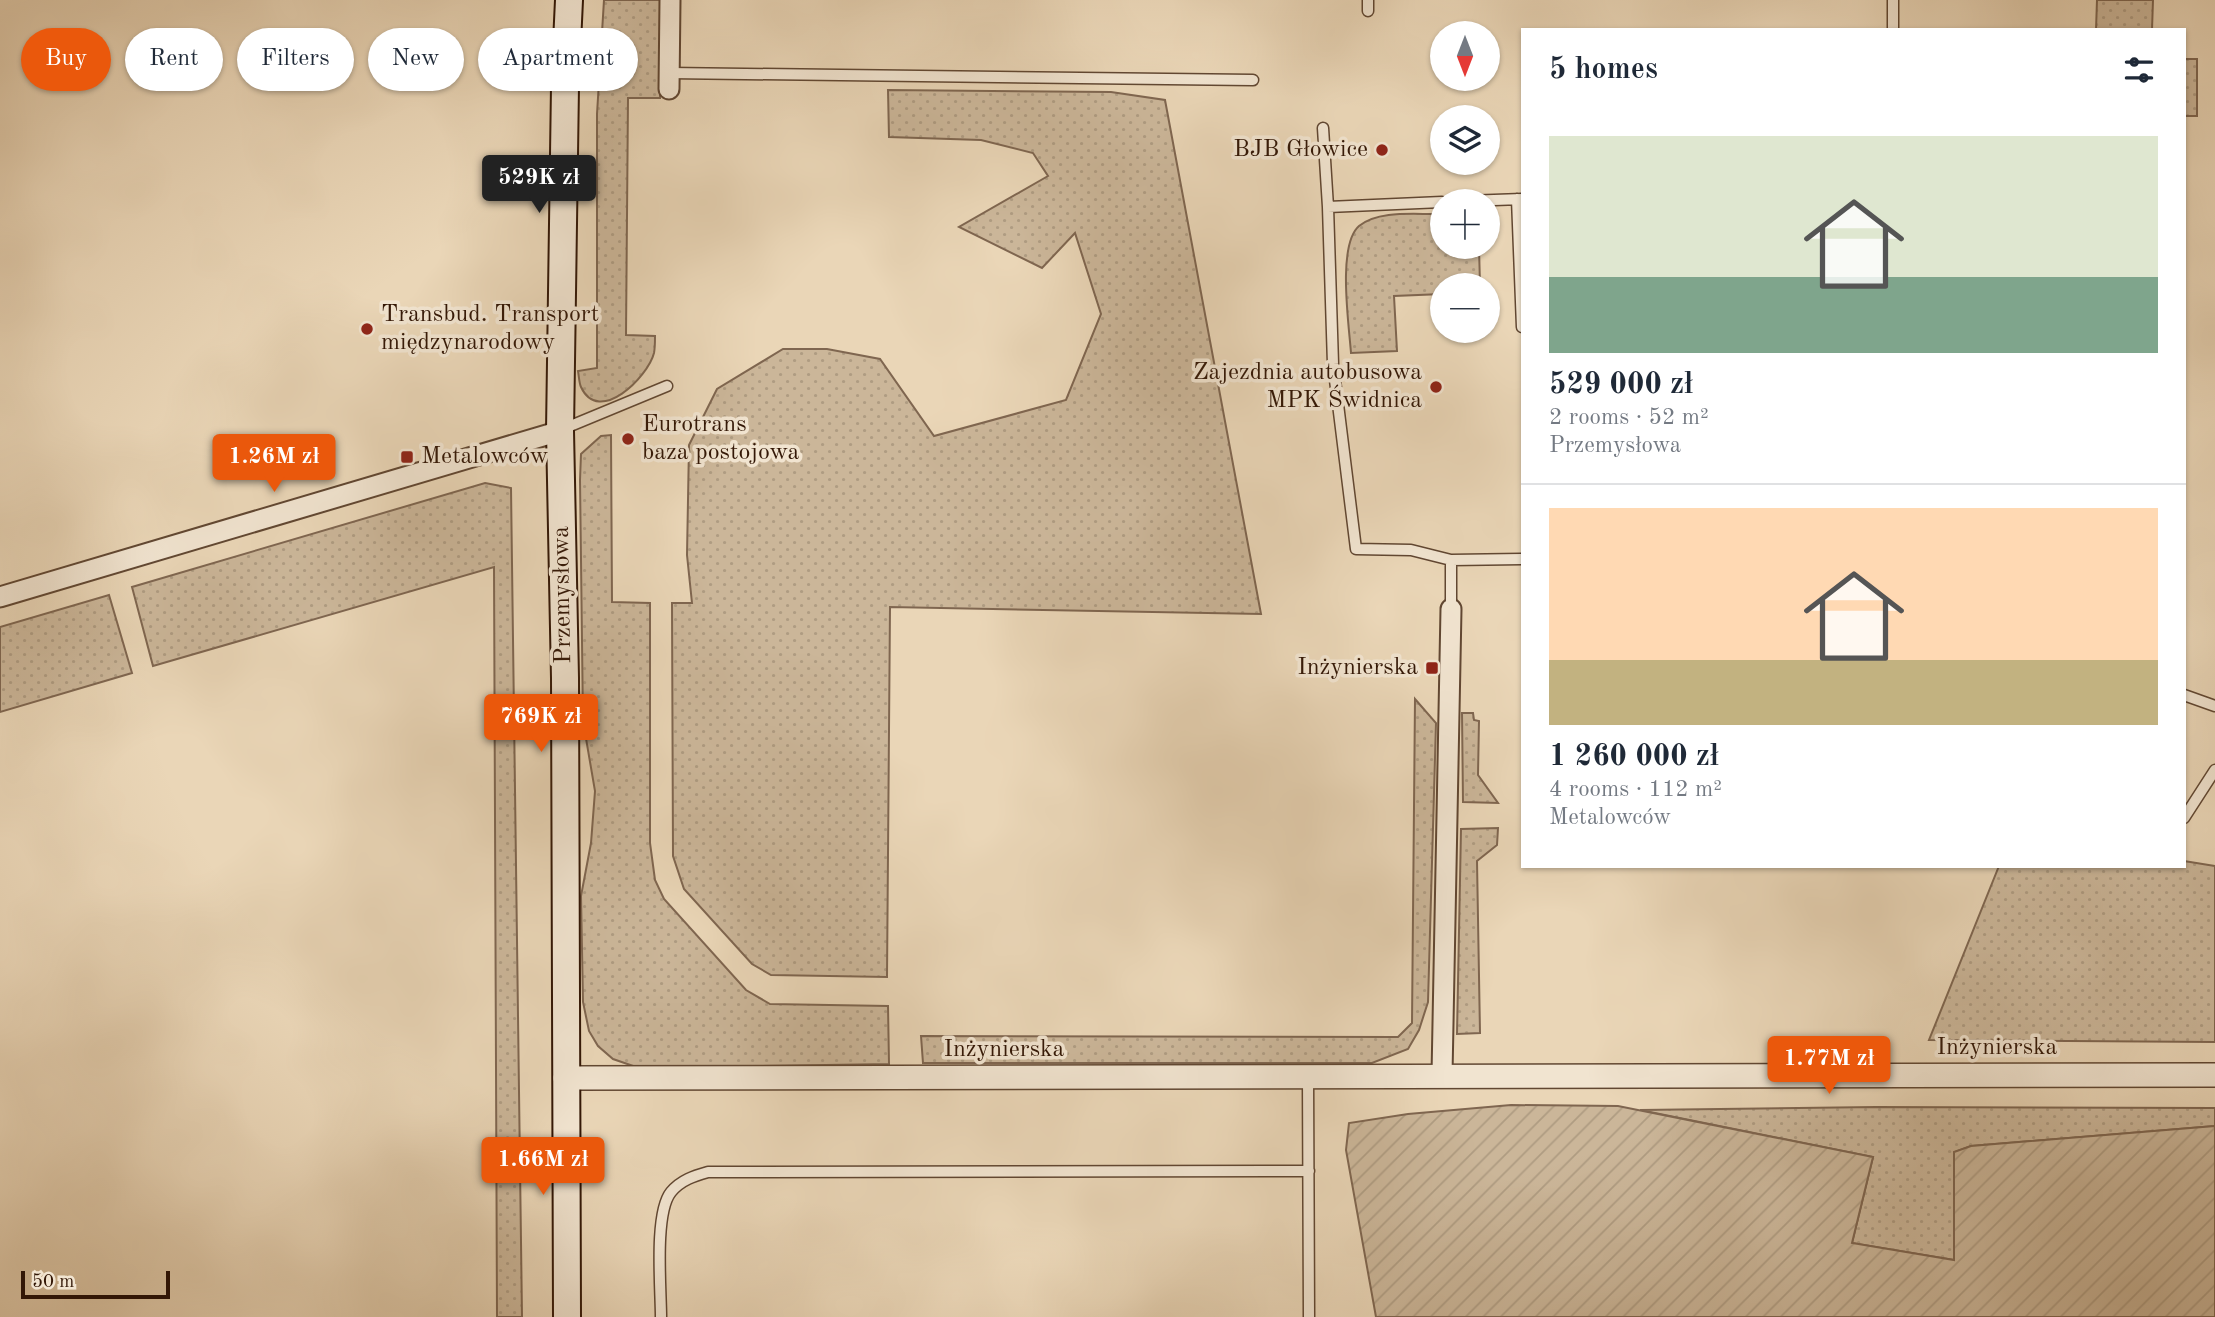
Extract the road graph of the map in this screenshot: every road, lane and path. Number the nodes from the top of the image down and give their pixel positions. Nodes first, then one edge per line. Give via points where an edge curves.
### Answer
1 (569, 0) edge
2 (670, 0) edge
3 (1893, 0) edge
4 (1893, 28) edge
5 (1253, 80) dead end
6 (669, 81) joint
7 (1323, 128) dead end
8 (1520, 199) edge
9 (1500, 200) edge
10 (1430, 202) edge
11 (1328, 206) junction
12 (1521, 263) edge
13 (667, 386) dead end
14 (559, 431) junction
15 (1521, 559) edge
16 (1451, 560) junction
17 (0, 597) edge
18 (1451, 609) joint
19 (2186, 696) edge
20 (2215, 705) edge
21 (2215, 770) edge
22 (2186, 815) edge
23 (1442, 1075) junction
24 (2215, 1075) edge
25 (565, 1077) junction
26 (1308, 1077) junction
27 (1308, 1171) junction
28 (567, 1317) edge
29 (661, 1317) edge
30 (1309, 1317) edge

1 - 14 main road, Przemysłowa
2 - 6 street
3 - 4 lane
5 - 6 lane
7 - 11 lane
8 - 9 lane
8 - 12 lane
10 - 11 lane
11 - 16 lane via 1333,364 1356,549 1411,550
13 - 14 lane
14 - 17 street
14 - 25 main road, Przemysłowa via 565,692
15 - 16 lane
16 - 18 lane
18 - 23 street
19 - 20 lane
21 - 22 lane
23 - 24 street, Inżynierska
23 - 26 street, Inżynierska
25 - 26 street, Inżynierska
25 - 28 main road, Przemysłowa
26 - 27 lane
27 - 29 lane via 708,1172 685,1179 669,1194 661,1213
27 - 30 lane

